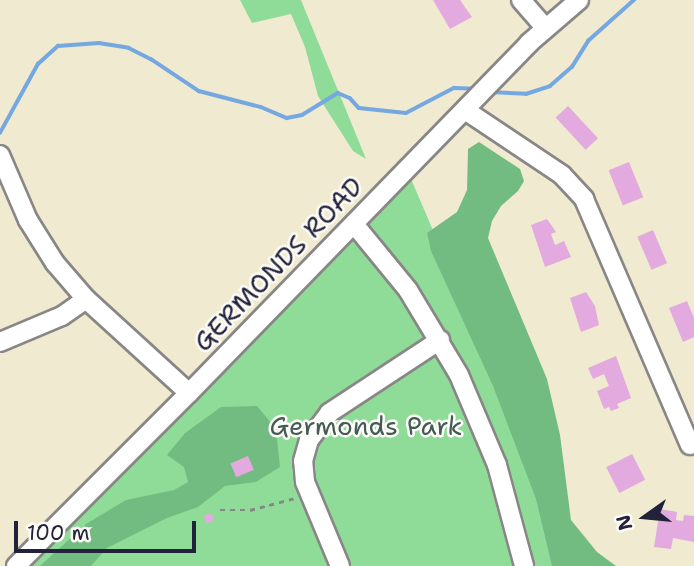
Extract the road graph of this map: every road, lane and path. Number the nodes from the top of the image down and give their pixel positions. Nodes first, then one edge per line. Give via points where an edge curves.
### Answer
1 (521, 0) edge
2 (579, 0) edge
3 (545, 27) junction
4 (465, 110) junction
5 (0, 155) edge
6 (354, 224) junction
7 (86, 299) junction
8 (440, 340) junction
9 (0, 342) edge
10 (189, 393) junction
11 (690, 444) dead end
12 (302, 496) dead end
13 (220, 510) dead end
14 (16, 566) edge
15 (340, 566) edge
16 (524, 566) edge

1 - 3 street
2 - 3 street, GERMONDS ROAD
3 - 4 street, GERMONDS ROAD
4 - 6 street, GERMONDS ROAD
4 - 11 street via 562,175 584,199
5 - 7 street via 28,220 55,263
6 - 8 street via 390,266
6 - 10 street, GERMONDS ROAD
7 - 9 street via 62,316
7 - 10 street
8 - 15 street via 345,402 317,426 306,447 304,475
8 - 16 street via 491,448
10 - 14 street, GERMONDS ROAD
12 - 13 path via 250,510

